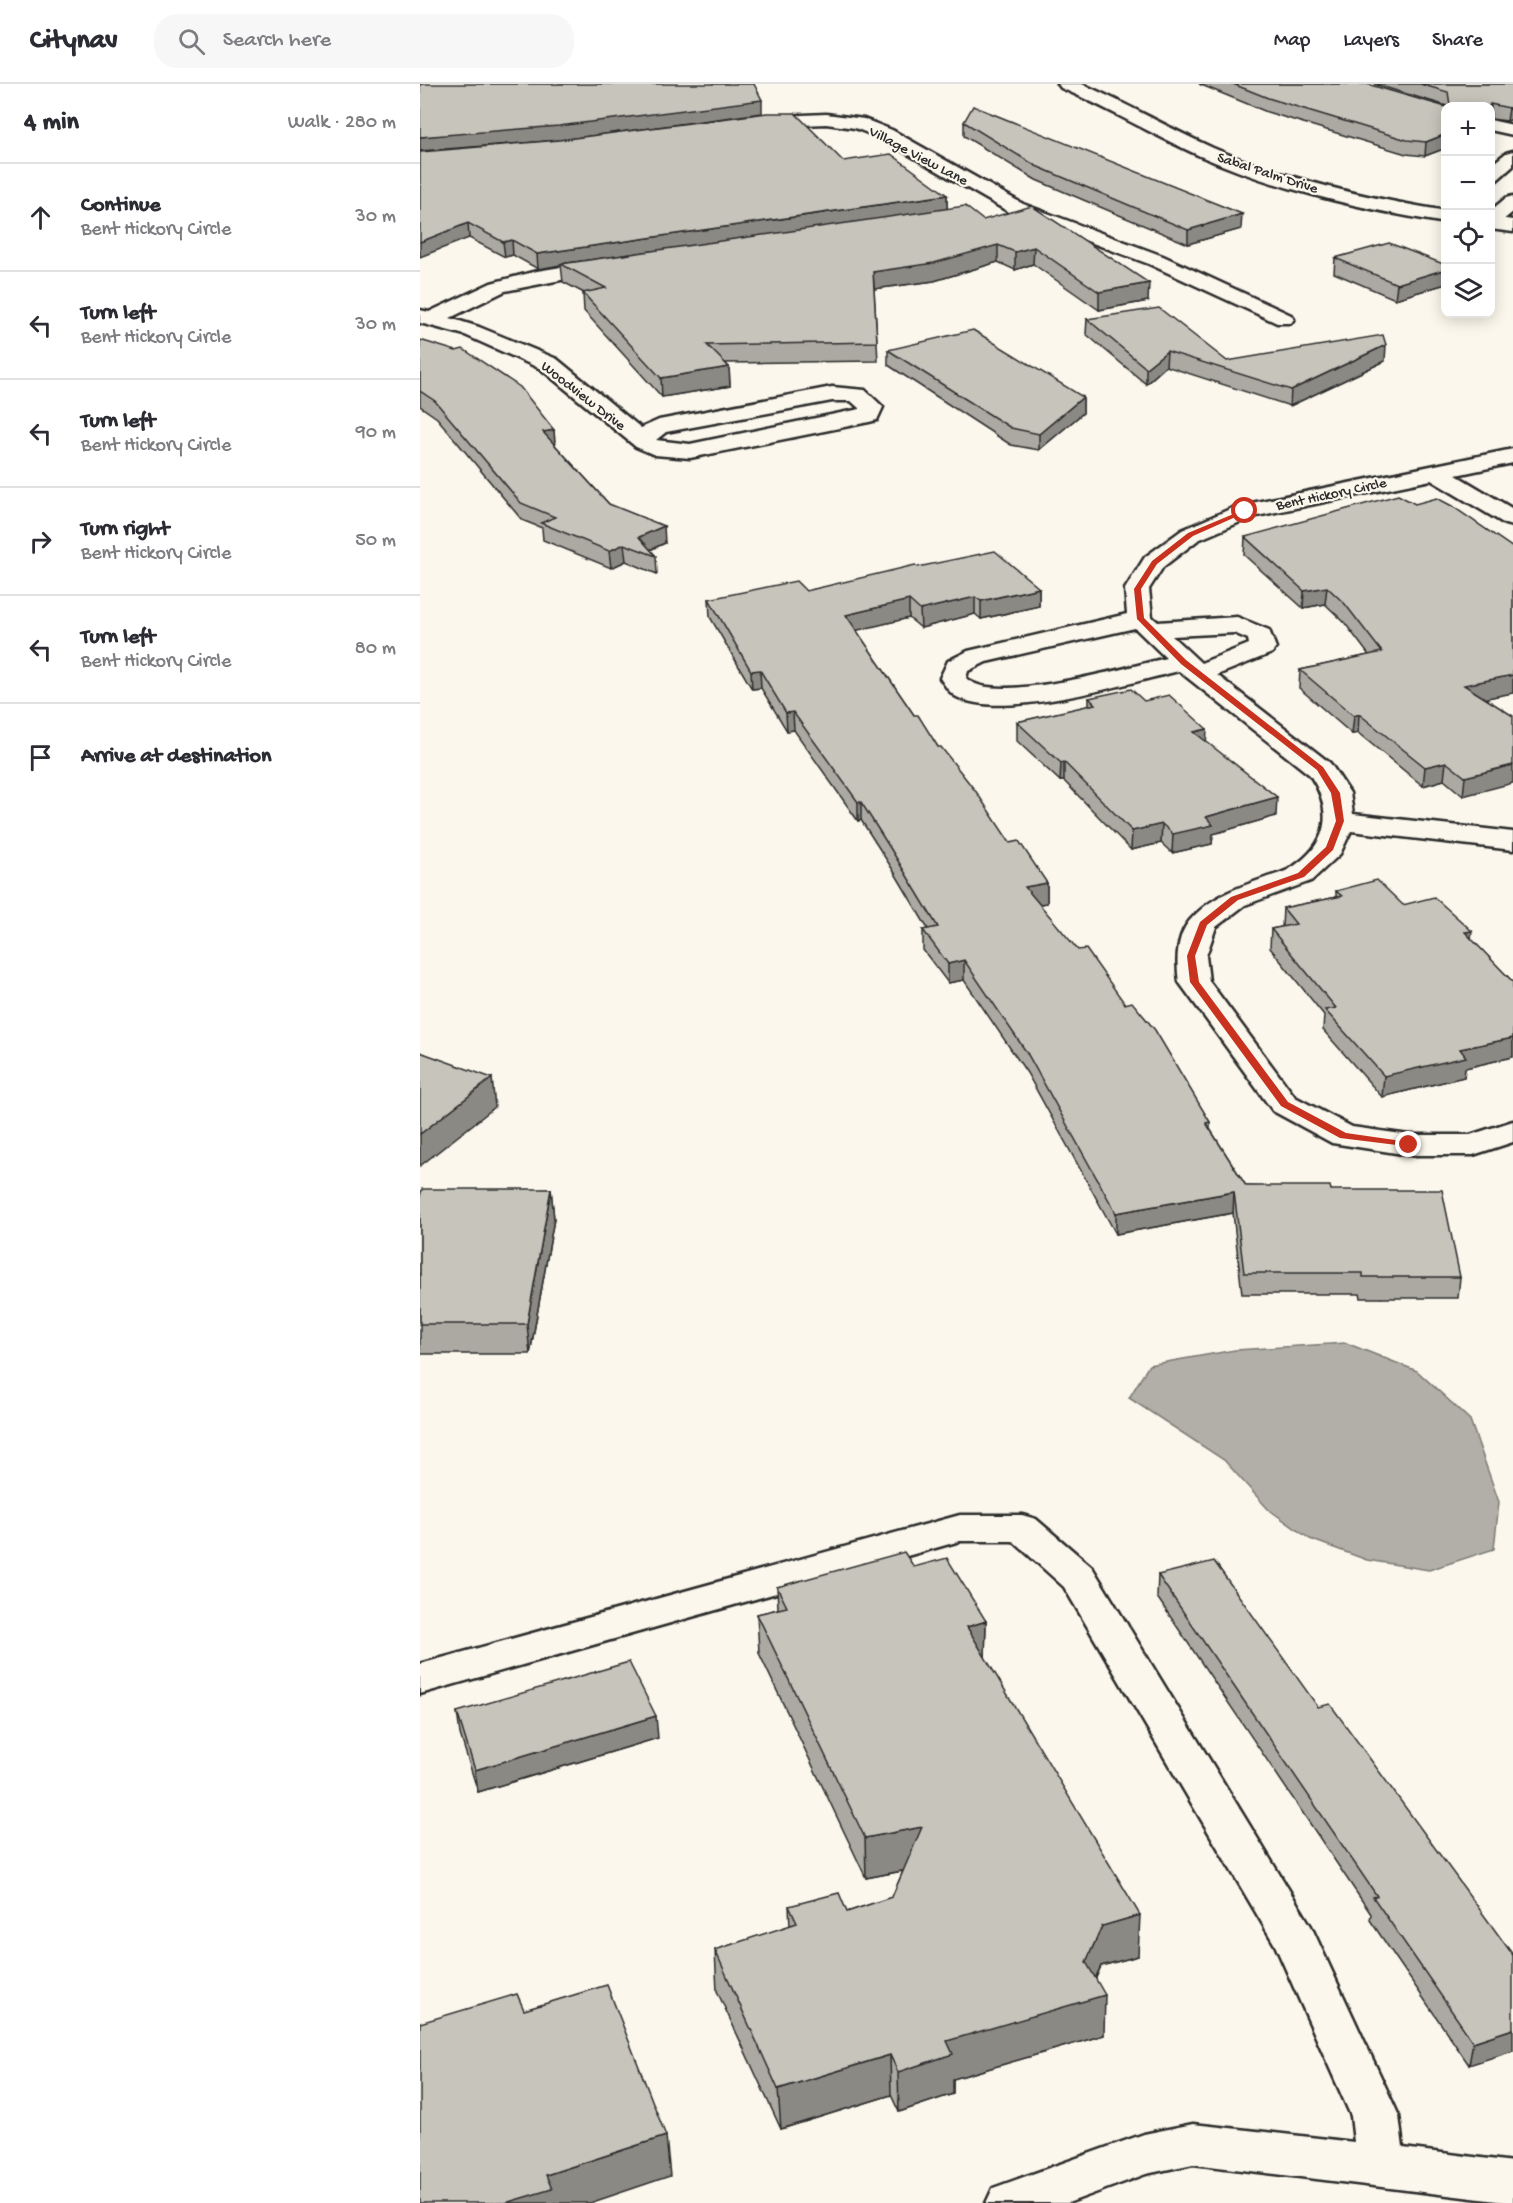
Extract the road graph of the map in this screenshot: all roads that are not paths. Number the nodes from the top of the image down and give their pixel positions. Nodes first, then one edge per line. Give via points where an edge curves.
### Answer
1 (1067, 84) edge
2 (732, 125) edge
3 (1495, 126) edge
4 (1513, 130) edge
5 (1513, 157) edge
6 (1495, 173) edge
7 (1513, 202) edge
8 (1017, 208) junction
9 (981, 213) dead end
10 (1441, 216) edge
11 (1495, 218) edge
12 (1495, 223) edge
13 (1513, 226) edge
14 (627, 263) edge
15 (425, 317) edge
16 (1284, 319) dead end
17 (644, 442) junction
18 (1513, 456) edge
19 (1433, 471) junction
20 (1513, 519) edge
21 (1146, 624) junction
22 (1191, 668) junction
23 (1340, 821) junction
24 (1513, 841) edge
25 (1513, 1131) edge
26 (420, 1679) edge
27 (1381, 2166) junction
28 (1513, 2184) edge
29 (1010, 2203) edge

1 - 10 street, Sabal Palm Drive via 1250,169 1399,209
2 - 8 street, Village View Lane via 804,119 858,123 886,134
3 - 4 street
5 - 6 street
7 - 11 street
8 - 9 street
8 - 16 street, Village View Lane via 1156,260
12 - 13 street
14 - 15 street via 498,287
15 - 17 street, Woodview Drive via 506,344 549,364
17 - 17 street via 648,433 659,427 832,394 858,395 872,407 869,416 690,451 655,448
18 - 19 street, Bent Hickory Circle
19 - 20 street
19 - 21 street, Bent Hickory Circle via 1245,511 1190,535 1154,562 1137,589
21 - 22 street
21 - 22 street via 1237,625 1260,635 1263,648
21 - 22 street via 976,656 957,667 953,678 964,690 987,696 1022,696
22 - 23 street via 1320,769 1336,793
23 - 24 street
23 - 25 street via 1330,848 1301,875 1234,898 1203,923 1191,956 1194,982 1284,1104 1344,1136 1409,1145 1473,1145
26 - 27 street via 960,1528 1022,1528 1078,1577 1294,1939 1375,2116
27 - 28 street
27 - 29 street via 1193,2144 1144,2154

